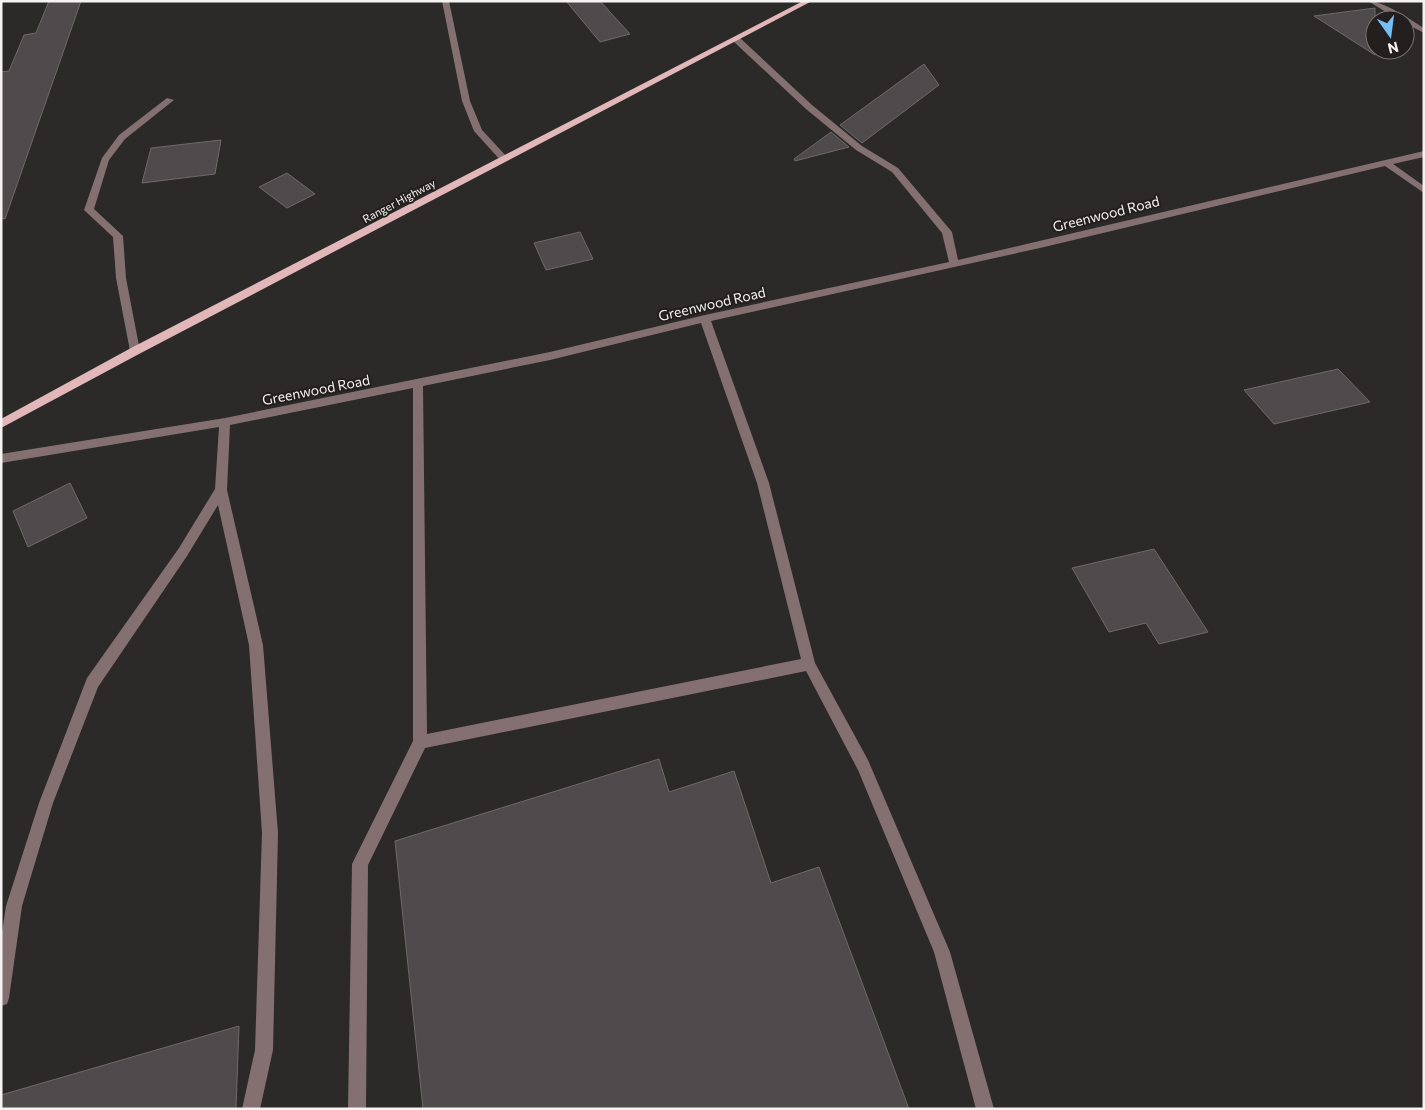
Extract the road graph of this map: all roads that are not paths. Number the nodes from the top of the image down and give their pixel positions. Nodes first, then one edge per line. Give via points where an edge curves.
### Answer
1 (445, 1) edge
2 (809, 1) edge
3 (1371, 1) edge
4 (1387, 10) edge
5 (736, 39) junction
6 (170, 100) dead end
7 (1424, 154) edge
8 (504, 159) junction
9 (1386, 163) junction
10 (1424, 190) edge
11 (954, 264) junction
12 (705, 319) junction
13 (135, 351) junction
14 (418, 383) junction
15 (225, 422) junction
16 (1, 424) edge
17 (1, 460) edge
18 (221, 490) junction
19 (809, 664) junction
20 (420, 742) junction
21 (14, 906) junction
22 (1, 920) edge
23 (1, 998) edge
24 (251, 1109) edge
25 (357, 1109) edge
26 (986, 1109) edge

1 - 8 street via 466,101 478,131
2 - 5 main road, Ranger Highway
3 - 4 street
5 - 8 main road, Ranger Highway
5 - 11 street via 808,107 859,148 895,170 947,232
6 - 13 street via 122,138 105,160 89,210 118,236 121,278
7 - 9 street, Greenwood Road
8 - 13 main road, Ranger Highway
9 - 10 street
9 - 11 street, Greenwood Road
11 - 12 street, Greenwood Road
12 - 14 street, Greenwood Road
12 - 19 street via 764,483
13 - 16 main road, Ranger Highway
14 - 15 street, Greenwood Road
14 - 20 street
15 - 17 street, Greenwood Road
15 - 18 street
18 - 21 street via 184,552 92,683 46,802
18 - 24 street via 256,645 270,833 264,1050
19 - 20 street
19 - 26 street via 863,765 942,952
20 - 25 street via 360,864
21 - 22 street
21 - 23 street

